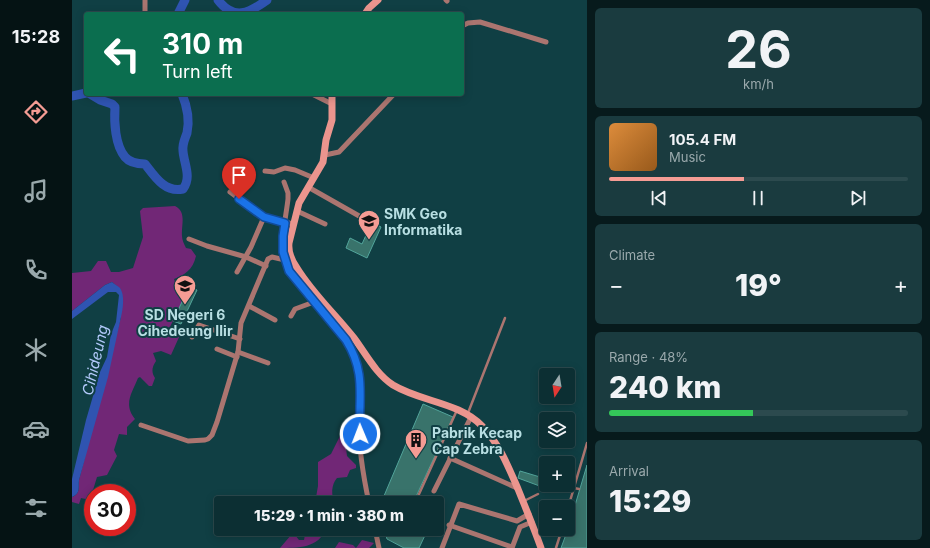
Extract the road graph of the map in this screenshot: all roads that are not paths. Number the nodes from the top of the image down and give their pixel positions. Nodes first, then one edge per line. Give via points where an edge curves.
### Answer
1 (145, 0) edge
2 (378, 0) edge
3 (145, 12) edge
4 (367, 12) edge
5 (464, 25) edge
6 (546, 42) dead end
7 (316, 96) edge
8 (332, 96) edge
9 (392, 96) edge
10 (332, 104) junction
11 (328, 154) junction
12 (265, 171) dead end
13 (314, 178) junction
14 (284, 182) dead end
15 (308, 187) junction
16 (230, 192) dead end
17 (297, 211) junction
18 (264, 217) junction
19 (368, 221) dead end
20 (289, 223) junction
21 (325, 224) dead end
22 (189, 239) dead end
23 (246, 257) junction
24 (285, 260) junction
25 (266, 266) junction
26 (236, 272) dead end
27 (314, 302) junction
28 (249, 306) junction
29 (291, 316) dead end
30 (505, 318) dead end
31 (275, 320) dead end
32 (192, 336) dead end
33 (240, 339) junction
34 (217, 349) dead end
35 (238, 354) junction
36 (365, 354) junction
37 (357, 360) junction
38 (268, 363) dead end
39 (457, 410) junction
40 (469, 415) junction
41 (141, 425) dead end
42 (587, 444) edge
43 (450, 458) junction
44 (575, 485) edge
45 (517, 488) junction
46 (575, 488) edge
47 (579, 489) dead end
48 (434, 491) dead end
49 (538, 494) dead end
50 (368, 496) edge
51 (418, 496) edge
52 (523, 501) junction
53 (529, 514) junction
54 (517, 521) junction
55 (532, 522) junction
56 (450, 525) junction
57 (520, 527) junction
58 (376, 536) edge
59 (560, 536) edge
60 (512, 547) edge
61 (379, 548) edge
62 (442, 548) edge
63 (542, 548) edge
64 (556, 548) edge

1 - 3 street
2 - 4 main road
5 - 6 street via 480,22
7 - 10 street
8 - 10 main road
9 - 11 street via 339,152
10 - 11 main road via 332,120 326,140
11 - 13 main road
12 - 13 street via 274,172 285,168
13 - 15 main road
14 - 20 street via 288,193
15 - 17 main road
15 - 19 street
16 - 18 street
17 - 20 main road
17 - 21 street
18 - 20 street
18 - 23 street
20 - 24 street via 283,241
20 - 36 main road via 288,248 293,263
22 - 23 street
23 - 25 street
23 - 26 street
24 - 25 street via 270,257
24 - 27 street via 293,277
25 - 28 street
27 - 29 street via 295,309
27 - 37 street via 346,340
28 - 31 street
28 - 33 street via 241,323
30 - 40 lane
32 - 33 street via 199,326
33 - 35 street
34 - 35 street
35 - 38 street
35 - 41 street via 217,422 208,439 188,441
36 - 37 street
36 - 39 main road via 380,374 393,385
37 - 50 street via 360,376 361,465
39 - 40 main road
39 - 51 lane
40 - 43 street
40 - 45 main road via 481,424 495,442
42 - 44 lane
43 - 45 street
43 - 48 street
45 - 52 main road
46 - 47 lane
49 - 52 lane
52 - 53 main road
53 - 54 street
53 - 55 main road
54 - 56 street via 461,503 457,506
54 - 57 street
55 - 57 street
55 - 63 main road
56 - 60 street
56 - 62 street
57 - 60 street
58 - 61 street
59 - 64 lane

